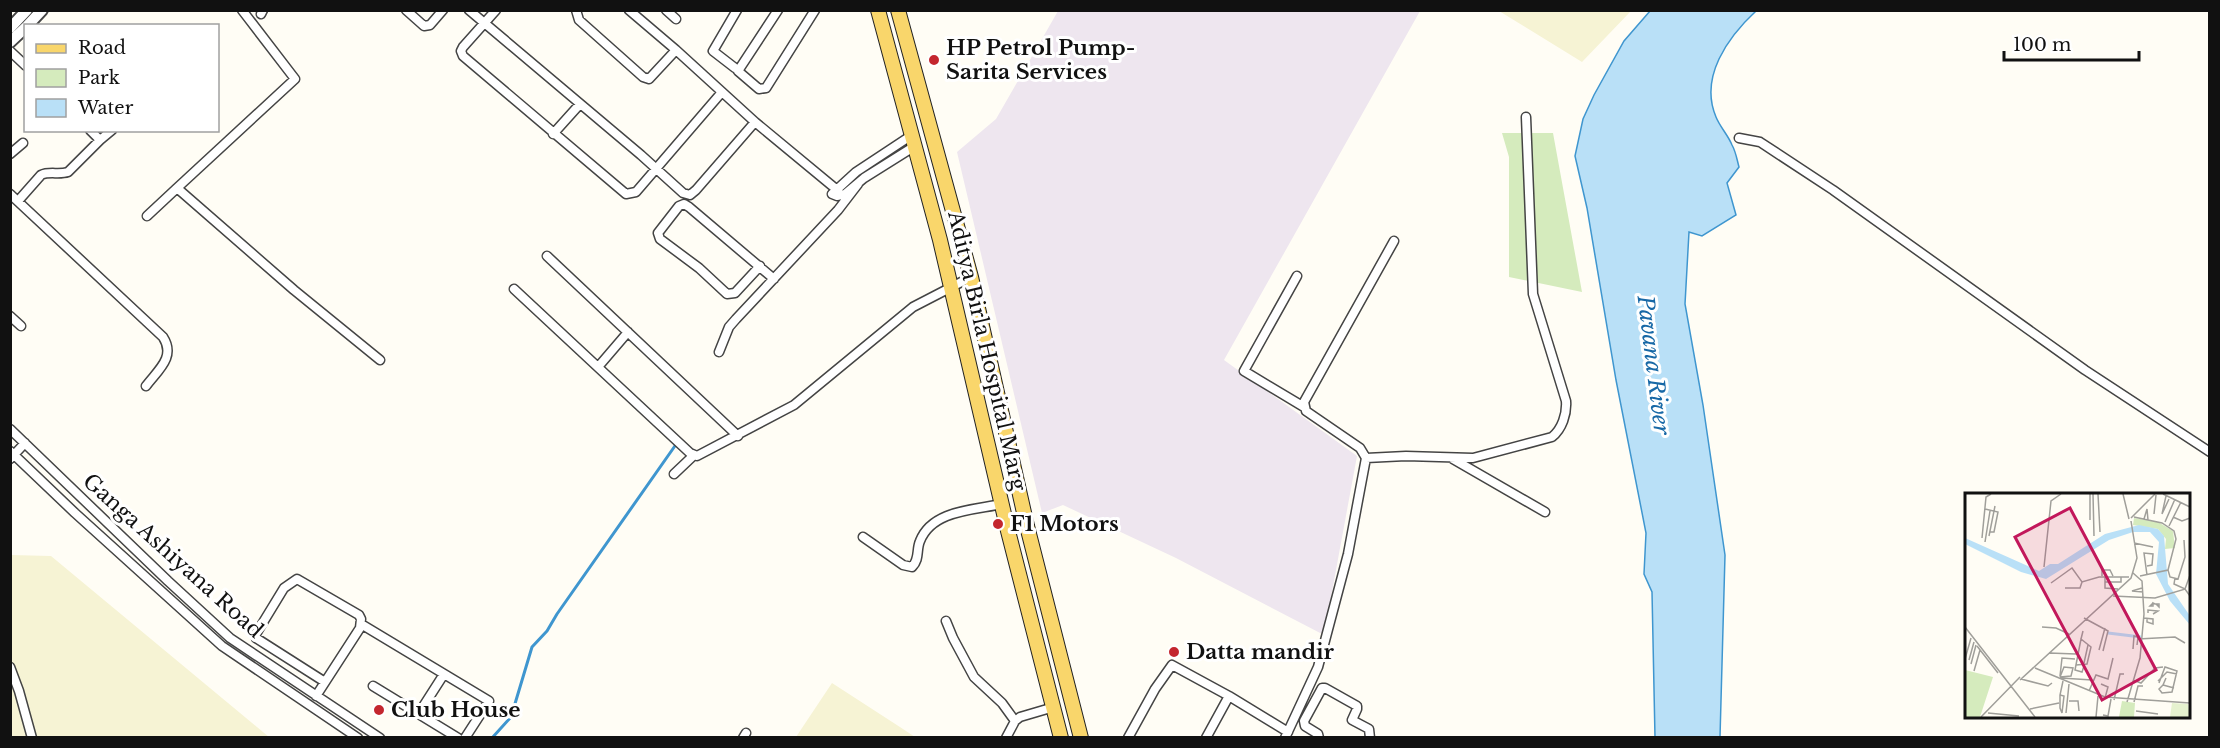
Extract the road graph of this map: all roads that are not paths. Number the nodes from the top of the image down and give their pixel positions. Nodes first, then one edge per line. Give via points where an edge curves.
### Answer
1 (42, 10) edge
2 (242, 10) edge
3 (406, 10) edge
4 (443, 10) edge
5 (470, 10) edge
6 (496, 10) edge
7 (576, 10) edge
8 (629, 10) edge
9 (666, 10) edge
10 (737, 10) edge
11 (778, 10) edge
12 (816, 10) edge
13 (900, 12) edge
14 (880, 17) edge
15 (24, 18) edge
16 (676, 19) dead end
17 (484, 24) junction
18 (10, 28) edge
19 (10, 42) edge
20 (676, 50) junction
21 (10, 51) edge
22 (24, 64) edge
23 (735, 68) dead end
24 (722, 92) junction
25 (580, 104) junction
26 (1526, 117) dead end
27 (755, 122) junction
28 (92, 132) edge
29 (110, 132) edge
30 (553, 134) junction
31 (1738, 138) dead end
32 (100, 140) junction
33 (914, 140) junction
34 (23, 143) dead end
35 (10, 154) edge
36 (656, 167) junction
37 (852, 175) junction
38 (858, 184) junction
39 (177, 188) junction
40 (836, 189) junction
41 (14, 197) edge
42 (147, 216) dead end
43 (1394, 241) dead end
44 (547, 256) dead end
45 (760, 266) junction
46 (1297, 276) dead end
47 (971, 277) junction
48 (774, 279) junction
49 (951, 288) junction
50 (514, 289) dead end
51 (10, 316) edge
52 (21, 327) dead end
53 (628, 332) junction
54 (719, 352) dead end
55 (380, 360) dead end
56 (598, 367) junction
57 (146, 386) dead end
58 (996, 388) junction
59 (976, 394) junction
60 (1304, 407) junction
61 (10, 429) edge
62 (738, 436) junction
63 (25, 443) junction
64 (2210, 452) edge
65 (12, 455) edge
66 (693, 456) junction
67 (1450, 458) junction
68 (1366, 459) junction
69 (674, 474) dead end
70 (1002, 504) junction
71 (1545, 512) dead end
72 (1027, 526) junction
73 (1008, 531) junction
74 (863, 537) dead end
75 (946, 621) dead end
76 (361, 624) junction
77 (10, 667) edge
78 (444, 674) junction
79 (325, 682) junction
80 (373, 686) dead end
81 (316, 696) junction
82 (1228, 696) junction
83 (1054, 707) junction
84 (418, 713) junction
85 (1015, 721) junction
86 (443, 728) junction
87 (1286, 735) edge
88 (32, 738) edge
89 (358, 738) edge
90 (380, 738) edge
91 (437, 738) edge
92 (458, 738) edge
93 (465, 738) edge
94 (1006, 738) edge
95 (1061, 738) edge
96 (1081, 738) edge
97 (1128, 738) edge
98 (1206, 738) edge
99 (1319, 738) edge
100 (1370, 738) edge

1 - 15 street
2 - 39 street via 295,79
3 - 4 street via 424,26 430,25
5 - 17 street
6 - 17 street
7 - 20 street via 579,20 643,77 649,79
8 - 20 street
9 - 16 street
10 - 23 street via 713,51
11 - 12 street via 738,71 759,89 766,87
13 - 14 street
13 - 47 main road, Aditya Birla Hospital Marg
14 - 33 main road, Aditya Birla Hospital Marg
15 - 18 street
15 - 19 street
17 - 25 street
17 - 30 street via 463,46 463,56
20 - 24 street
21 - 22 street
24 - 27 street
24 - 36 street
25 - 30 street
25 - 36 street
26 - 67 street via 1533,294 1567,408 1552,437 1473,458
27 - 36 street via 690,195
27 - 40 street
28 - 32 street
29 - 32 street
30 - 36 street via 626,194 636,192
31 - 64 street via 1760,142 1833,190 2085,370
32 - 41 street via 68,172 44,173
33 - 37 street
33 - 38 street
33 - 49 main road, Aditya Birla Hospital Marg
34 - 35 street
37 - 38 street
37 - 40 street
38 - 40 street via 837,196 832,194
38 - 48 street
39 - 42 street
39 - 55 street
41 - 57 street via 163,337 169,351 167,359
43 - 60 street
44 - 53 street
45 - 45 street via 735,293 727,294 660,239 658,233 684,204
45 - 48 street
46 - 60 street via 1244,371
47 - 49 street
47 - 58 main road, Aditya Birla Hospital Marg
48 - 54 street via 729,327
49 - 59 main road, Aditya Birla Hospital Marg
49 - 62 street via 913,307 794,405
50 - 56 street
51 - 52 street
53 - 56 street
53 - 62 street
56 - 66 street
58 - 59 main road
58 - 72 main road, Aditya Birla Hospital Marg
59 - 70 main road, Aditya Birla Hospital Marg
60 - 68 street via 1360,448
61 - 63 street, Ganga Ashiyana Road
62 - 66 street
63 - 65 street
63 - 81 street, Ganga Ashiyana Road via 230,638
65 - 89 street via 222,646
66 - 69 street
67 - 68 street
67 - 71 street
68 - 87 street via 1348,554 1318,667
70 - 73 main road, Aditya Birla Hospital Marg
70 - 74 street via 933,522 921,538 918,559 912,567
72 - 73 main road
72 - 96 main road, Aditya Birla Hospital Marg
73 - 83 main road, Aditya Birla Hospital Marg
75 - 85 street via 974,677
76 - 78 street
76 - 79 street
76 - 79 street via 359,615 297,579 284,588 256,638
77 - 88 street
78 - 84 street
78 - 93 street via 489,701
79 - 81 street
80 - 84 street
81 - 90 street, Ganga Ashiyana Road
82 - 87 street
82 - 97 street via 1172,666
82 - 98 street
83 - 85 street
83 - 95 main road, Aditya Birla Hospital Marg
84 - 86 street
85 - 94 street
86 - 91 street
86 - 92 street
99 - 100 street via 1304,721 1322,688 1354,703 1357,709 1352,720 1369,729

